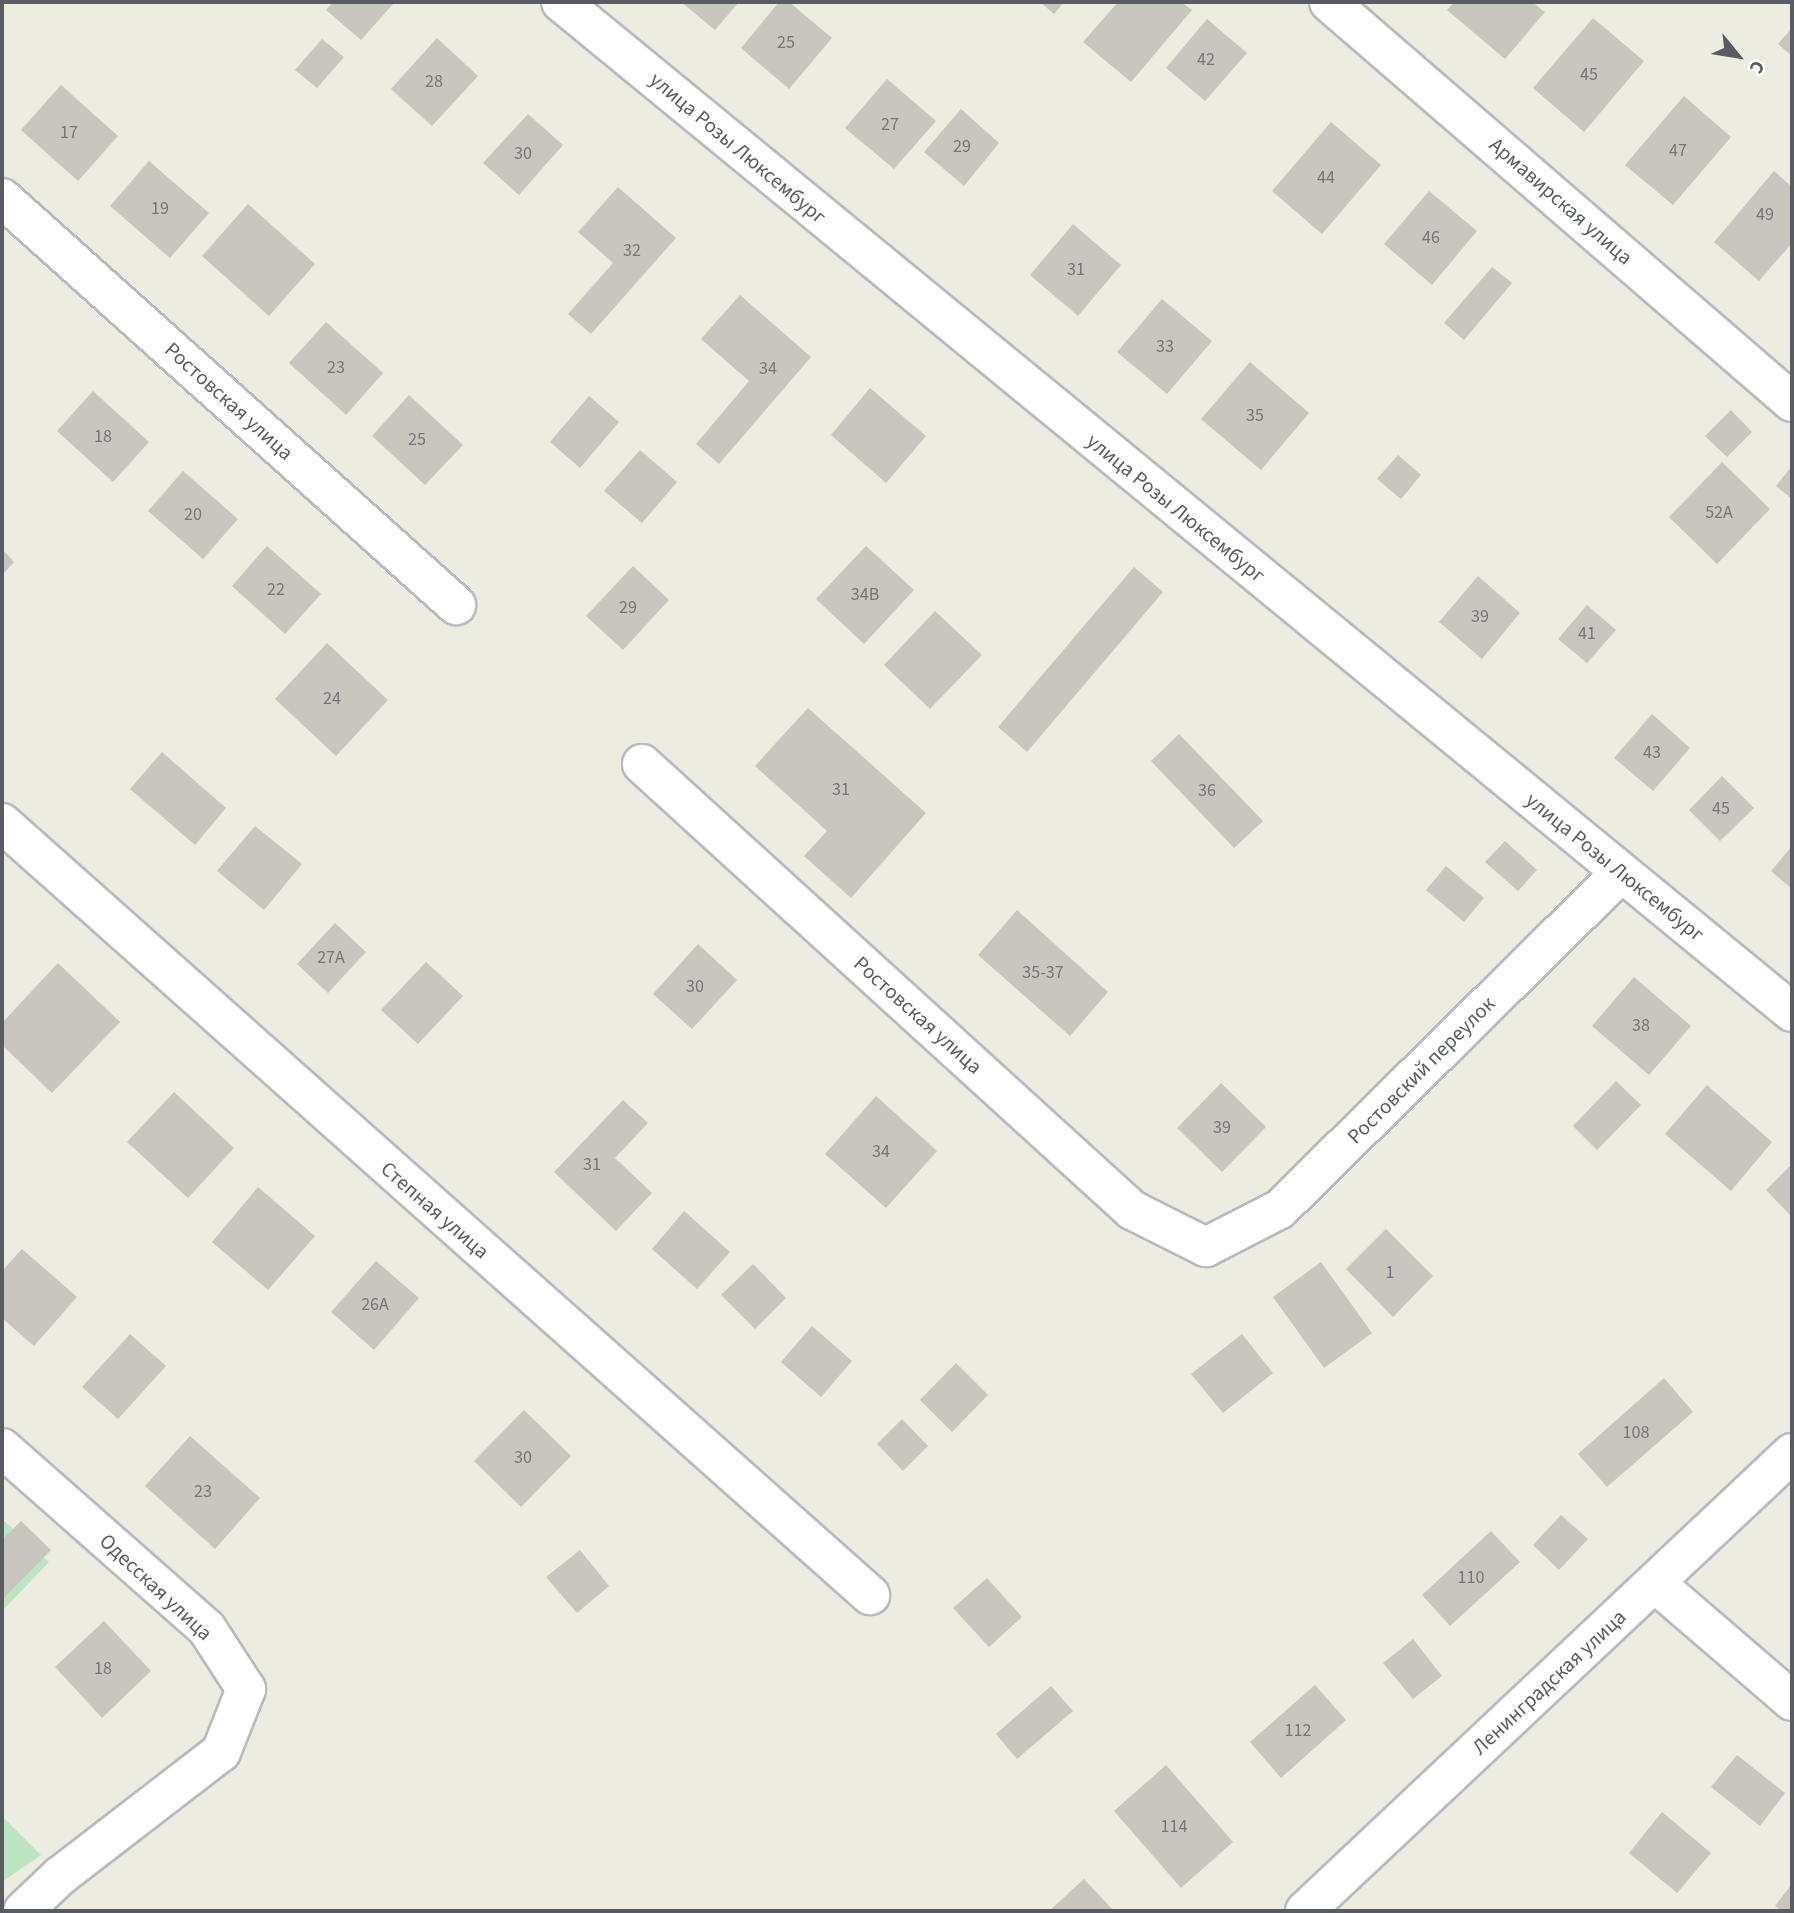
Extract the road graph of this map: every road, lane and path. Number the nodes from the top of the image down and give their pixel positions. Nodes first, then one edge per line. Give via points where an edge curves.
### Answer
1 (561, 2) edge
2 (1329, 2) edge
3 (2, 198) edge
4 (1792, 402) edge
5 (456, 605) dead end
6 (642, 764) dead end
7 (2, 823) edge
8 (1620, 873) junction
9 (1792, 1012) edge
10 (1206, 1247) joint
11 (2, 1448) edge
12 (1792, 1453) edge
13 (1655, 1583) junction
14 (870, 1595) dead end
15 (1792, 1701) edge
16 (23, 1911) edge
17 (1305, 1911) edge

1 - 8 street, улица Розы Люксембург
2 - 4 street, Армавирская улица
3 - 5 street, Ростовская улица
6 - 10 street, Ростовская улица via 1132,1210
7 - 14 street, Степная улица
8 - 9 street, улица Розы Люксембург
8 - 10 street, Ростовский переулок via 1280,1209
11 - 16 street, Одесская улица via 207,1629 246,1689 221,1752 61,1875
12 - 13 street, Ленинградская улица
13 - 15 street
13 - 17 street, Ленинградская улица

